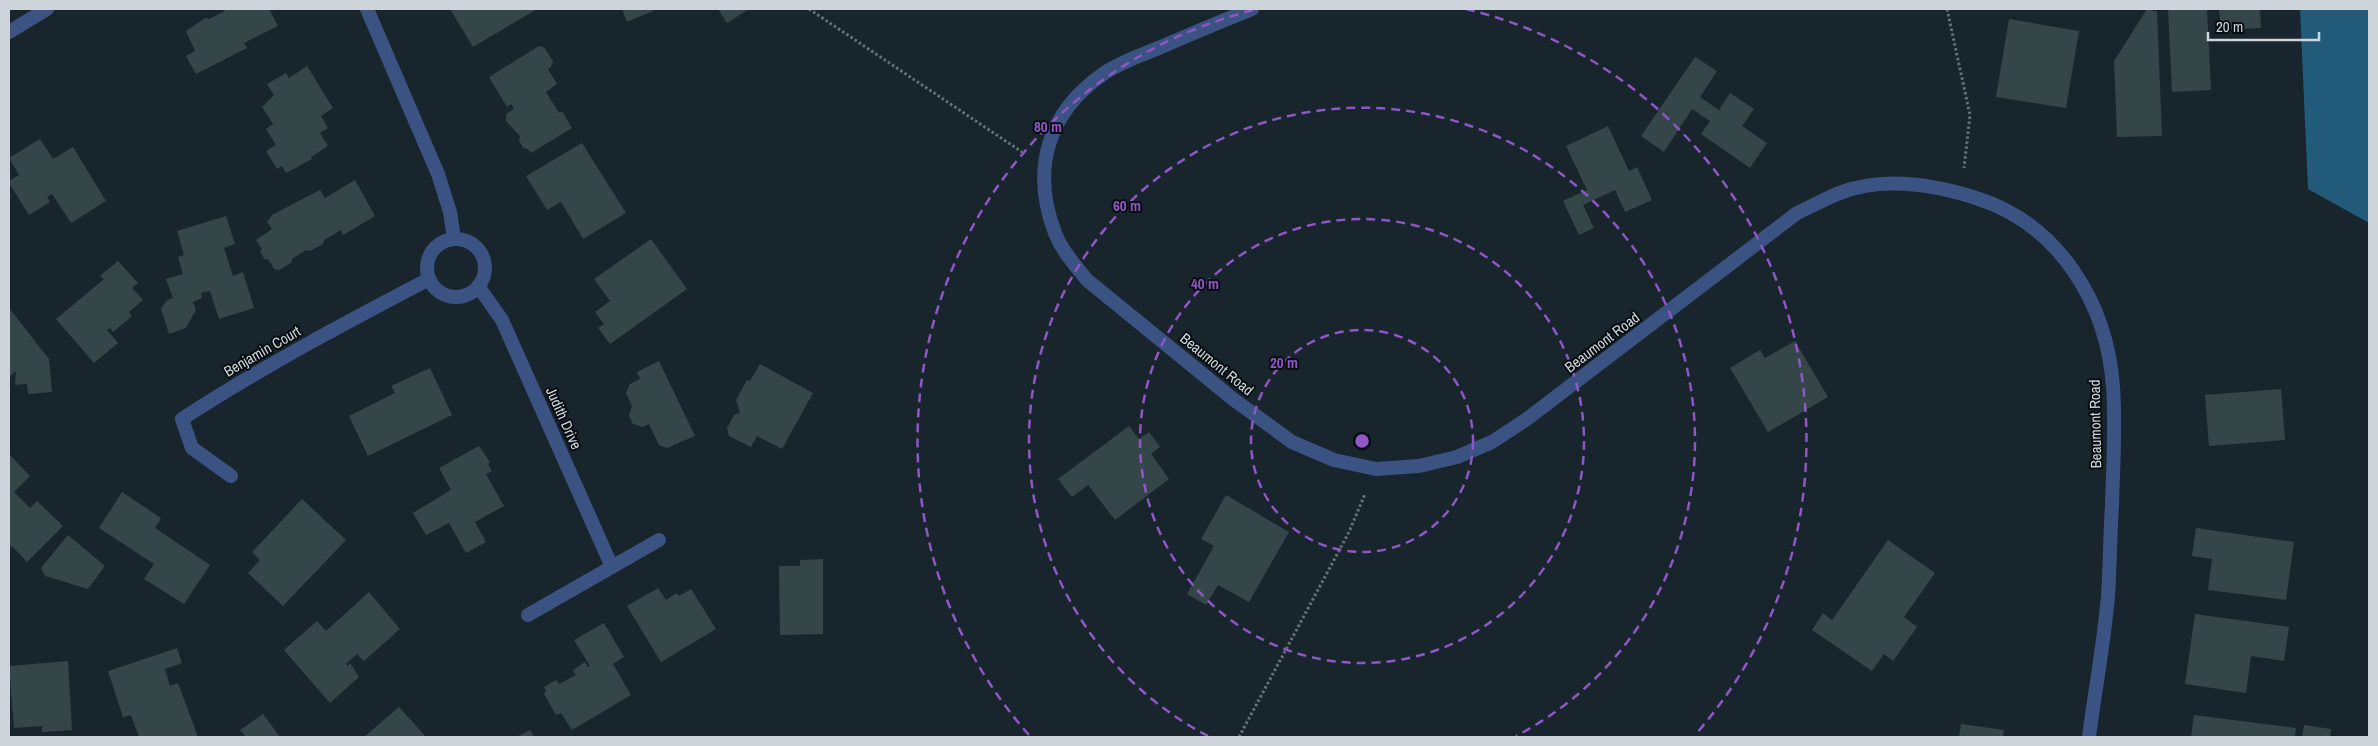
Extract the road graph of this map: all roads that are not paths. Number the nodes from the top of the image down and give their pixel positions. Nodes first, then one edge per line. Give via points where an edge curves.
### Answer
1 (47, 9) edge
2 (367, 9) edge
3 (1252, 9) edge
4 (9, 32) edge
5 (454, 238) junction
6 (429, 279) junction
7 (478, 286) junction
8 (231, 476) dead end
9 (659, 540) dead end
10 (612, 566) junction
11 (528, 615) dead end
12 (2089, 737) edge

1 - 4 street
2 - 5 street via 438,174
3 - 12 street, Beaumont Road via 1132,59 1104,73 1083,89 1064,111 1050,137 1043,166 1045,201 1056,234 1087,280 1233,399 1292,442 1334,460 1376,470 1418,466 1457,457 1492,442 1527,419 1797,213 1830,197 1879,184 1921,184 2000,205 2030,224 2057,250 2087,291 2105,339 2113,386 2108,597
5 - 6 street via 445,240 431,252 427,261
5 - 7 street via 470,242 482,254 485,271
6 - 7 street via 447,296 464,296
6 - 8 street, Benjamin Court via 232,386 182,419 192,448
7 - 10 street, Judith Drive via 502,320
9 - 10 street
10 - 11 street

